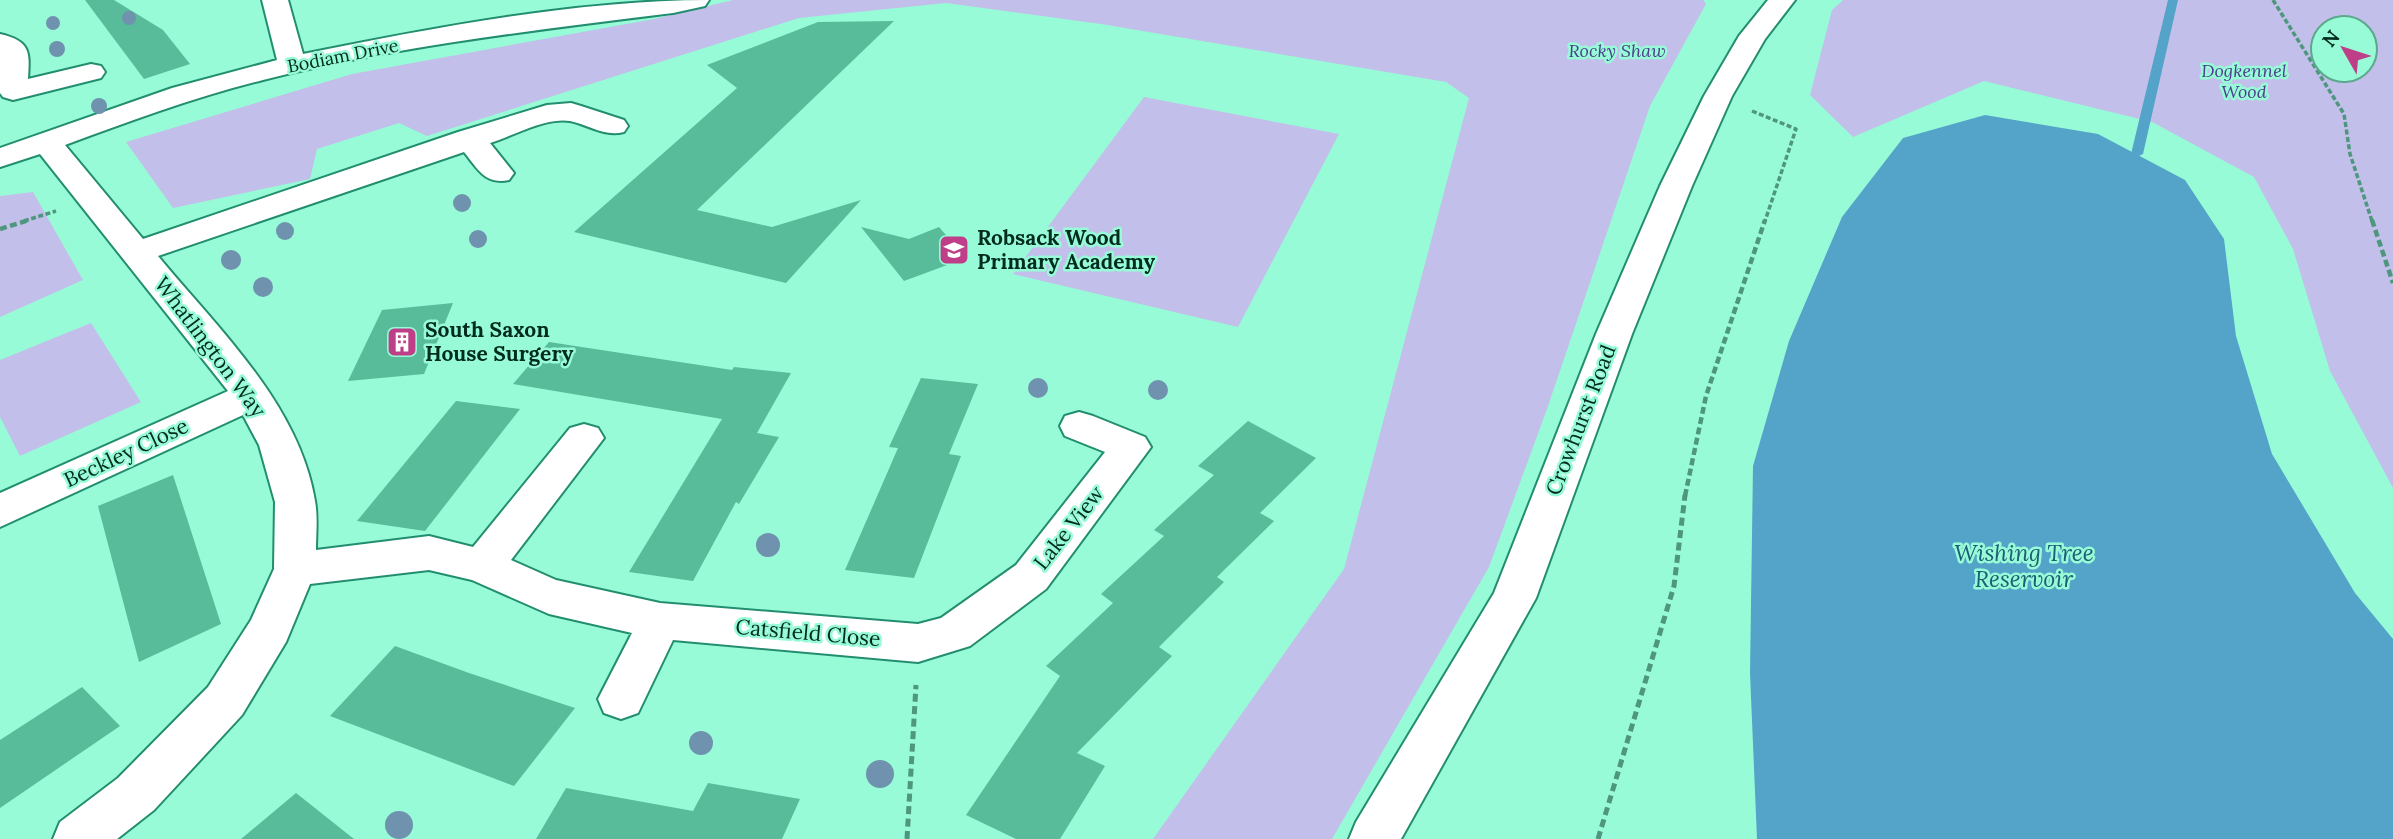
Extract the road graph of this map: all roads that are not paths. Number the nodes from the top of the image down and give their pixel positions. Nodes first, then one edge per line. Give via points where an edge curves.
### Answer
1 (275, 0) edge
2 (696, 0) edge
3 (1782, 0) edge
4 (0, 42) edge
5 (292, 64) junction
6 (90, 72) dead end
7 (613, 126) dead end
8 (469, 138) junction
9 (46, 141) junction
10 (0, 158) edge
11 (498, 173) dead end
12 (136, 251) junction
13 (252, 395) junction
14 (1079, 426) dead end
15 (584, 438) dead end
16 (0, 512) edge
17 (482, 566) junction
18 (295, 569) junction
19 (660, 621) junction
20 (936, 638) joint
21 (621, 699) dead end
22 (78, 839) edge
23 (1374, 839) edge

1 - 5 street
2 - 5 street, Bodiam Drive via 513,24
3 - 23 street, Crowhurst Road via 1753,36 1718,96 1614,334 1514,598
4 - 6 street via 16,52 11,99
5 - 9 street, Bodiam Drive via 184,94
7 - 8 street via 571,112 547,114
8 - 11 street
8 - 12 street
9 - 10 street, Bodiam Drive
9 - 12 street, Whatlington Way
12 - 13 street, Whatlington Way
13 - 16 street, Beckley Close
13 - 18 street, Whatlington Way via 279,445 295,502
14 - 20 street, Lake View via 1131,447 1031,577
15 - 17 street
17 - 18 street, Catsfield Close via 429,553
17 - 19 street, Catsfield Close via 549,596
18 - 22 street, Whatlington Way via 270,629 225,701 136,794
19 - 20 street, Catsfield Close
19 - 21 street

